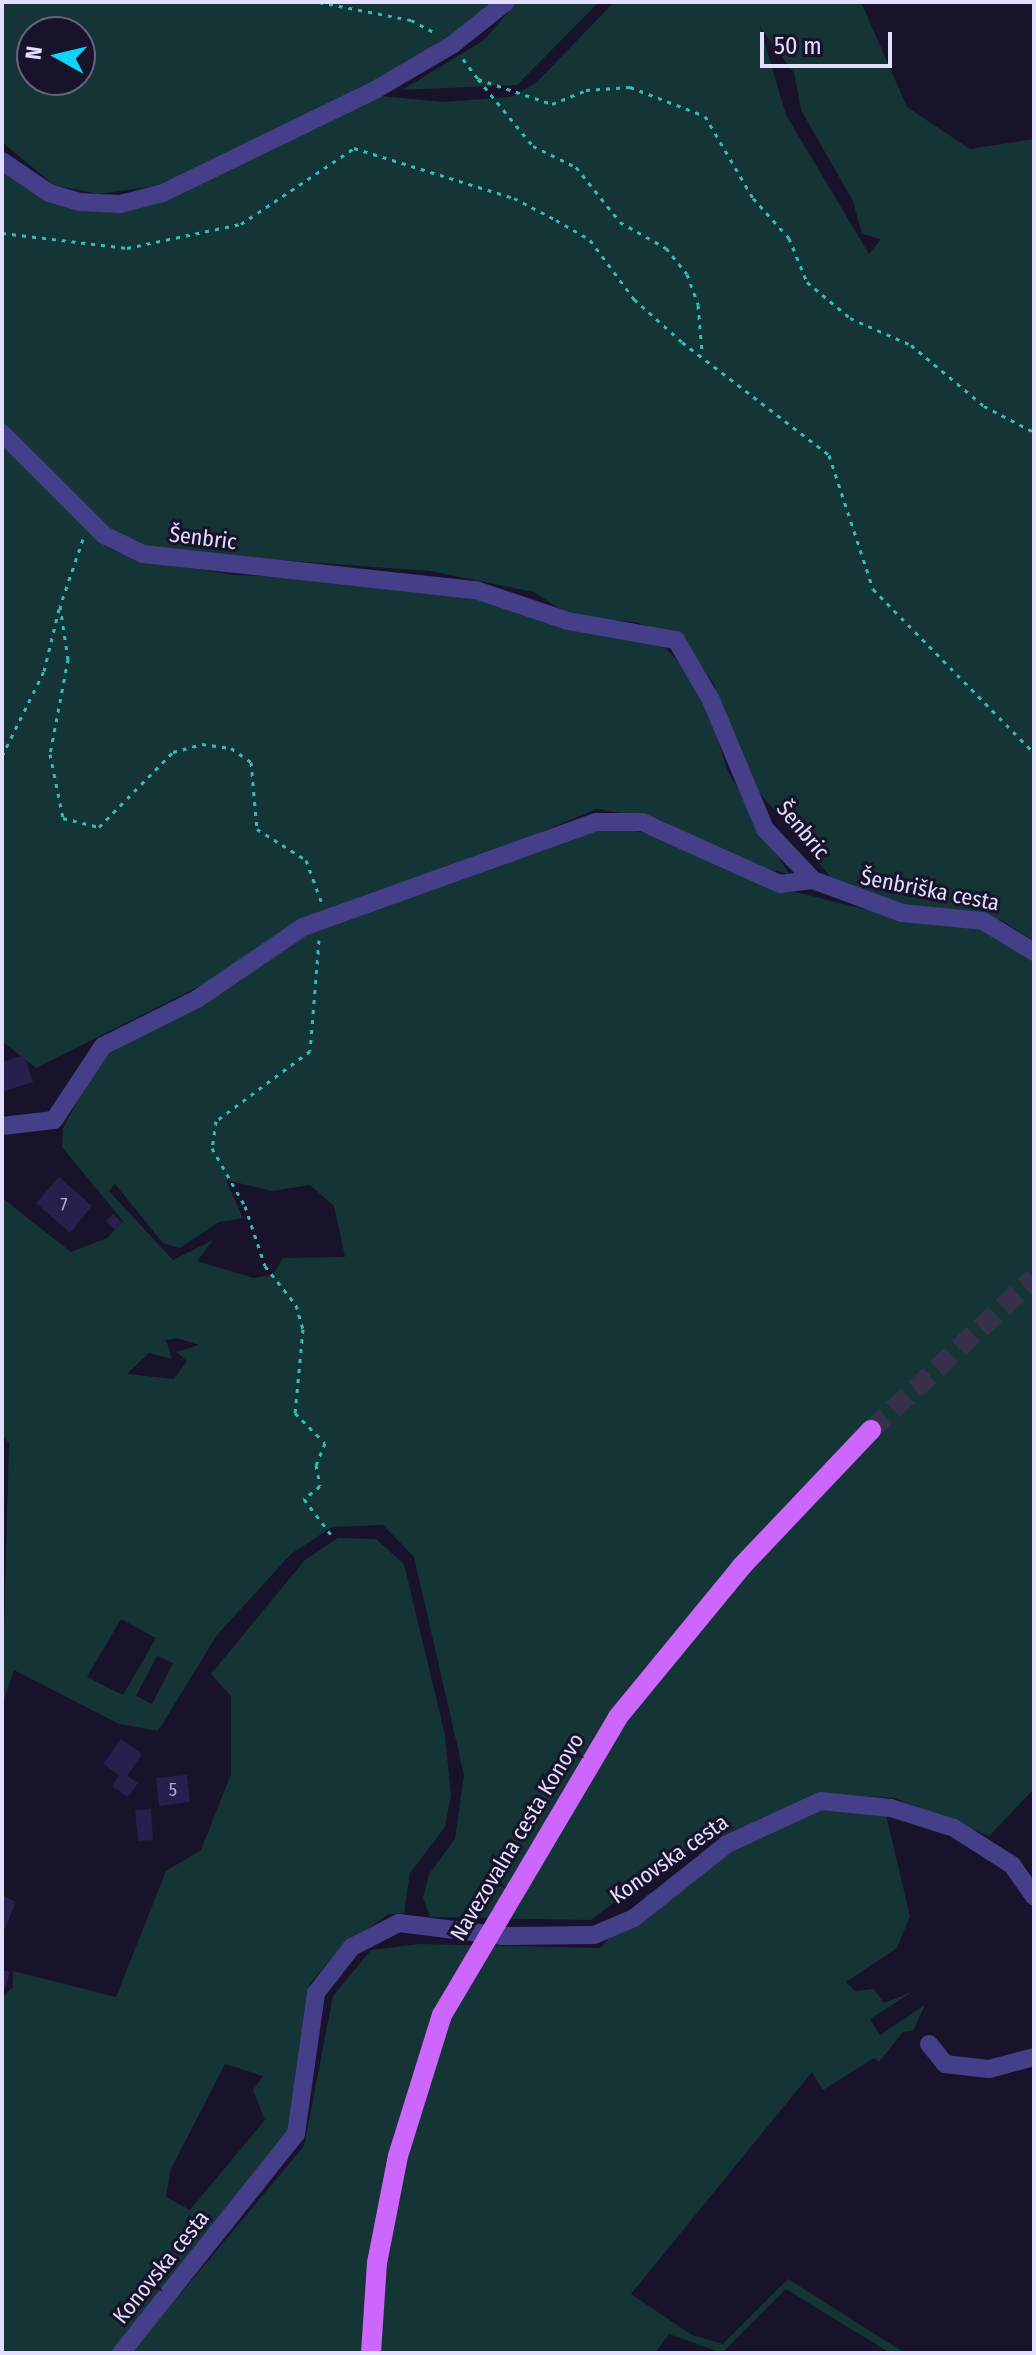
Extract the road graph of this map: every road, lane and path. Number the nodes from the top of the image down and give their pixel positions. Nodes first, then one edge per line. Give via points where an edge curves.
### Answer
1 (319, 2) edge
2 (506, 2) edge
3 (452, 45) junction
4 (478, 79) junction
5 (2, 161) edge
6 (2, 233) edge
7 (702, 353) junction
8 (1034, 432) edge
9 (2, 433) edge
10 (60, 606) dead end
11 (1034, 753) edge
12 (2, 756) edge
13 (813, 880) junction
14 (1034, 952) edge
15 (2, 1126) edge
16 (871, 1430) tunnel mouth
17 (1034, 1897) edge
18 (487, 1934) junction
19 (929, 2044) dead end
20 (1034, 2057) edge
21 (121, 2353) edge
22 (371, 2353) edge

1 - 3 path via 411,20
2 - 3 street
3 - 4 path
3 - 5 street via 226,166 120,204 49,193
4 - 7 path via 533,146 576,167 620,222 666,248 698,305
4 - 8 path via 552,104 586,90 630,87 705,116 753,198 789,238 807,282 850,318 911,345 993,413
6 - 7 path via 127,248 241,224 354,148 514,198 590,240 634,299
7 - 11 path via 829,455 873,589
9 - 13 street, Šenbric via 104,535 143,554 476,590 568,621 676,640 711,700 765,829
10 - 12 path via 44,671
13 - 14 street, Šenbriška cesta via 902,913 983,921
13 - 15 street, Šenbric via 780,884 642,822 597,822 303,927 197,999 103,1046 54,1120
16 - 18 main road, Navezovalna cesta Konovo via 741,1567 618,1717
17 - 18 street, Konovska cesta via 1012,1865 954,1828 891,1808 821,1801 727,1844 634,1918 594,1935
18 - 21 street, Konovska cesta via 399,1923 352,1947 316,1993 296,2134
18 - 22 main road, Navezovalna cesta Konovo via 442,2015 418,2082 377,2263
19 - 20 street via 945,2064 989,2069

